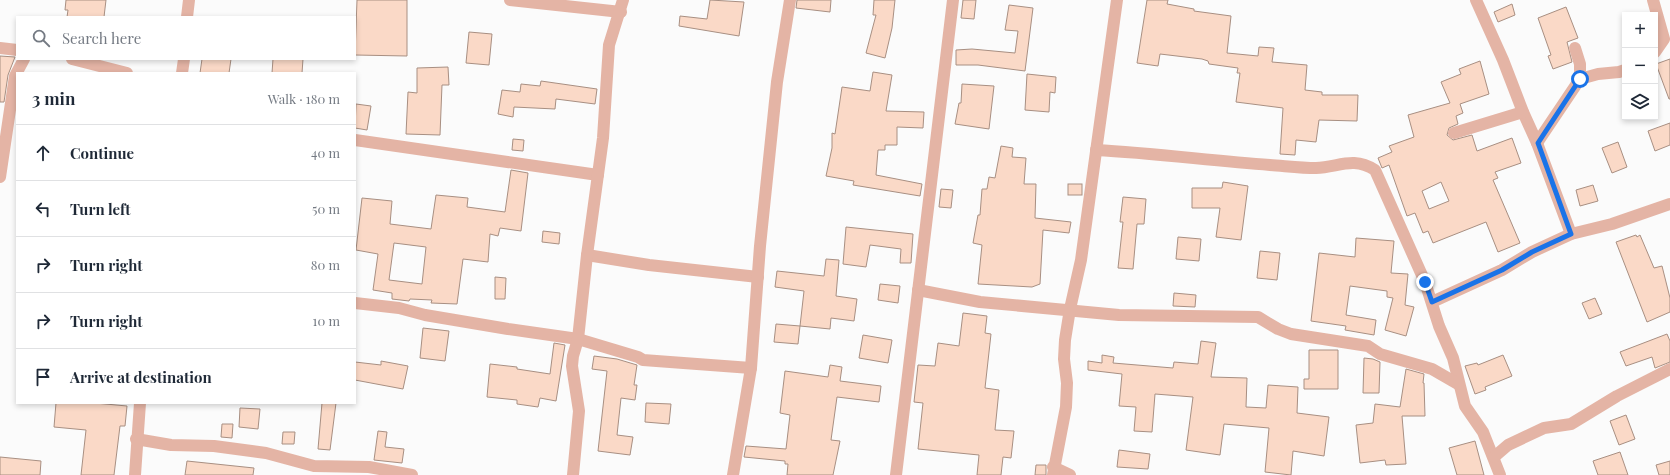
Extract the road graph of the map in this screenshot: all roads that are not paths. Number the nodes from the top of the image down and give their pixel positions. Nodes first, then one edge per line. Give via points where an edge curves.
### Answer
1 (189, 0) edge
2 (510, 0) edge
3 (623, 0) edge
4 (790, 0) edge
5 (953, 0) edge
6 (1118, 0) edge
7 (1476, 0) edge
8 (1653, 0) edge
9 (621, 12) junction
10 (187, 16) edge
11 (1667, 38) edge
12 (0, 48) edge
13 (1575, 48) dead end
14 (1658, 48) edge
15 (16, 50) edge
16 (23, 60) edge
17 (76, 60) edge
18 (184, 60) edge
19 (1622, 71) edge
20 (17, 72) edge
21 (123, 72) edge
22 (182, 72) edge
23 (16, 74) edge
24 (1580, 79) junction
25 (1522, 112) junction
26 (1454, 133) dead end
27 (356, 140) edge
28 (1538, 143) junction
29 (1096, 150) junction
30 (598, 175) junction
31 (0, 177) edge
32 (1670, 204) edge
33 (1571, 234) junction
34 (587, 255) junction
35 (758, 277) junction
36 (918, 290) junction
37 (1432, 302) junction
38 (356, 303) edge
39 (1070, 309) junction
40 (578, 339) junction
41 (751, 368) junction
42 (1670, 369) edge
43 (1458, 384) junction
44 (140, 404) edge
45 (136, 439) junction
46 (1494, 457) junction
47 (1053, 471) edge
48 (135, 475) edge
49 (412, 475) edge
50 (573, 475) edge
51 (734, 475) edge
52 (896, 475) edge
53 (1070, 475) edge
54 (1500, 475) edge

1 - 10 street
2 - 9 street
3 - 9 street
4 - 35 street via 778,82
5 - 36 street
6 - 29 street
7 - 25 street via 1503,60
8 - 11 street
9 - 30 street via 609,46
11 - 14 street
12 - 15 street
13 - 24 street via 1580,64
16 - 20 street
17 - 21 street
18 - 22 street
19 - 24 street
23 - 31 street
24 - 28 street
25 - 26 street
25 - 28 street
27 - 30 street
28 - 33 street
29 - 37 street via 1317,168 1353,162 1366,164 1375,170
29 - 39 street via 1081,260
30 - 34 street
32 - 33 street via 1612,224
33 - 37 street via 1532,252 1502,270
34 - 35 street via 649,265
34 - 40 street
35 - 41 street
36 - 39 street via 980,302
36 - 52 street
37 - 43 street via 1453,358
38 - 40 street via 399,308 425,315
39 - 43 street via 1157,316 1258,317 1291,334 1368,346 1380,354 1432,369
39 - 47 street via 1065,346 1066,407
40 - 41 street via 643,360
40 - 50 street via 572,366 579,411
41 - 51 street
42 - 46 street via 1617,396 1571,424 1544,428 1508,445
43 - 46 street via 1465,406
44 - 45 street
45 - 48 street
45 - 49 street via 171,445 214,446 266,453 314,466 369,467
46 - 54 street
47 - 53 street

